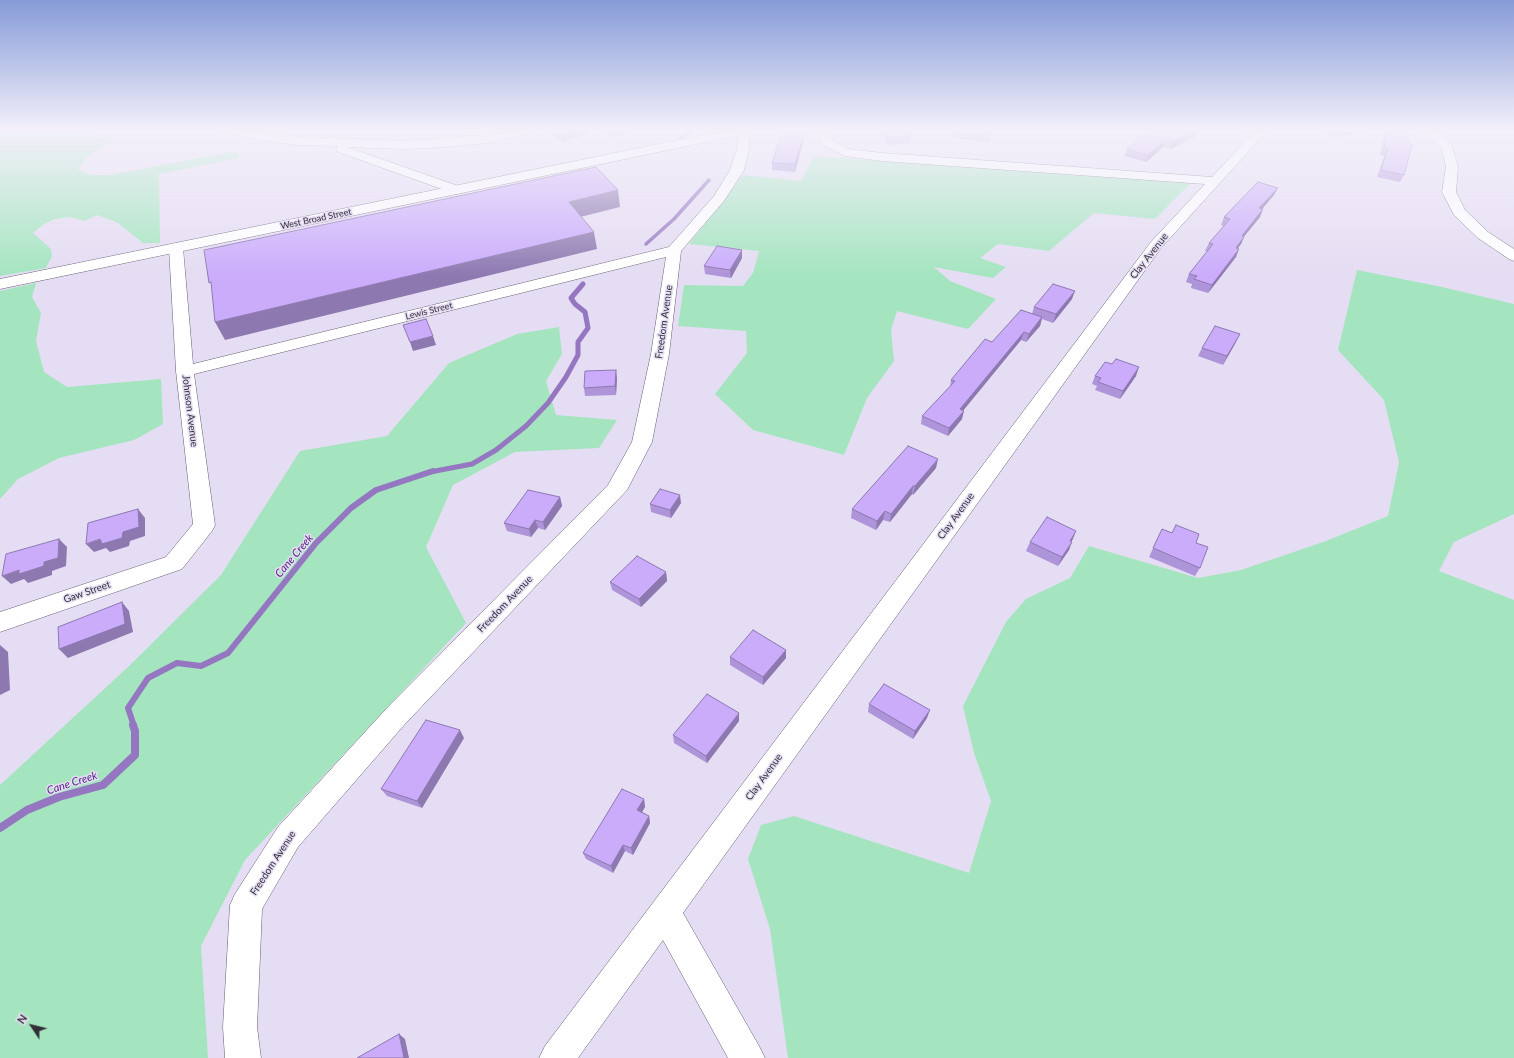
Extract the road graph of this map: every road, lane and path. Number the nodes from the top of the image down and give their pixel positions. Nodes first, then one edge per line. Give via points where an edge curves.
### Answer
1 (424, 178) edge
2 (512, 178) edge
3 (732, 178) edge
4 (1189, 178) edge
5 (1218, 178) edge
6 (1451, 178) edge
7 (1216, 181) junction
8 (456, 190) junction
9 (176, 248) junction
10 (674, 250) junction
11 (1514, 256) edge
12 (0, 284) edge
13 (185, 371) junction
14 (174, 563) joint
15 (0, 622) edge
16 (665, 912) junction
17 (243, 1058) edge
18 (557, 1058) edge
19 (747, 1058) edge

1 - 8 street
2 - 8 street, West Broad Street
3 - 10 street via 719,198
4 - 7 street
5 - 7 street, Clay Avenue
6 - 11 street via 1449,192 1459,212 1483,235
7 - 16 street, Clay Avenue via 1156,245
8 - 9 street, West Broad Street
9 - 12 street, West Broad Street
9 - 13 street, Johnson Avenue
10 - 13 street, Lewis Street
10 - 17 street, Freedom Avenue via 660,354 642,442 616,490 396,716 288,837 246,905 240,1027
13 - 14 street, Johnson Avenue via 204,525
14 - 15 street, Gaw Street
16 - 18 street, Clay Avenue
16 - 19 street

